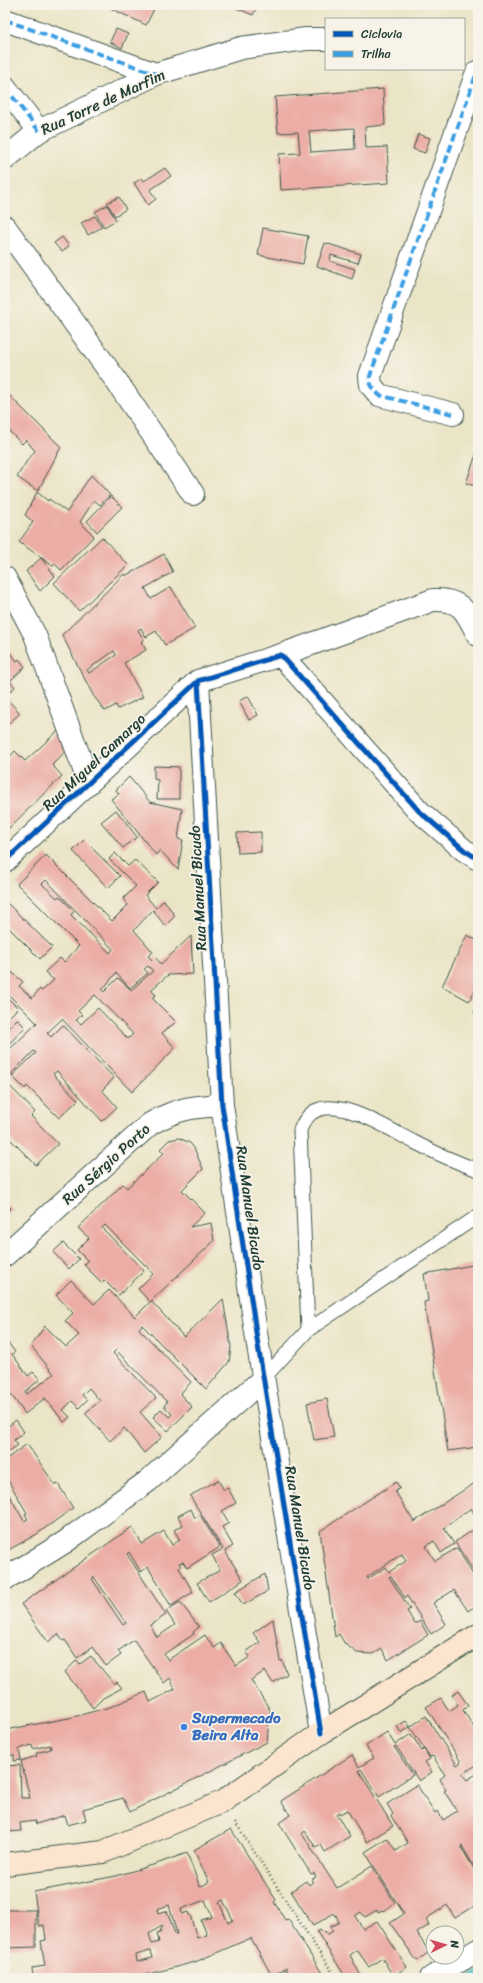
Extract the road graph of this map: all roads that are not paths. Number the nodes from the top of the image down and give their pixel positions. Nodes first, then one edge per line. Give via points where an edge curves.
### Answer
1 (5, 20) edge
2 (325, 39) edge
3 (473, 71) edge
4 (156, 74) junction
5 (5, 87) edge
6 (38, 131) junction
7 (5, 159) edge
8 (5, 227) edge
9 (453, 414) dead end
10 (193, 494) dead end
11 (5, 578) edge
12 (478, 635) edge
13 (281, 655) junction
14 (198, 681) junction
15 (89, 783) junction
16 (478, 859) edge
17 (5, 861) edge
18 (222, 1104) junction
19 (478, 1170) edge
20 (478, 1216) edge
21 (5, 1255) edge
22 (308, 1330) junction
23 (263, 1379) junction
24 (5, 1579) edge
25 (478, 1635) edge
26 (321, 1733) junction
27 (5, 1864) edge
28 (478, 1950) edge
29 (431, 1978) edge

1 - 4 street
2 - 4 street, Rua Torre de Marfim via 306,39 241,48
3 - 9 street via 370,376 372,385 379,395
4 - 6 street, Rua Torre de Marfim
5 - 6 street
6 - 7 street, Rua Torre de Marfim
8 - 10 street via 115,379
11 - 15 street via 35,635
12 - 13 street via 466,610 445,600 433,600
13 - 14 street
13 - 16 street via 419,811
14 - 15 street, Rua Miguel Camargo
14 - 18 street, Rua Manuel Bicudo
15 - 17 street, Rua Miguel Camargo
18 - 21 street, Rua Sérgio Porto via 190,1107 150,1124
18 - 23 street, Rua Manuel Bicudo
19 - 22 lane via 448,1159 353,1111 326,1109 306,1118 300,1130
20 - 22 lane
22 - 23 lane
23 - 24 street via 148,1481 65,1542
23 - 26 street, Rua Manuel Bicudo
25 - 26 street
26 - 27 street via 222,1802 103,1852
28 - 29 street

